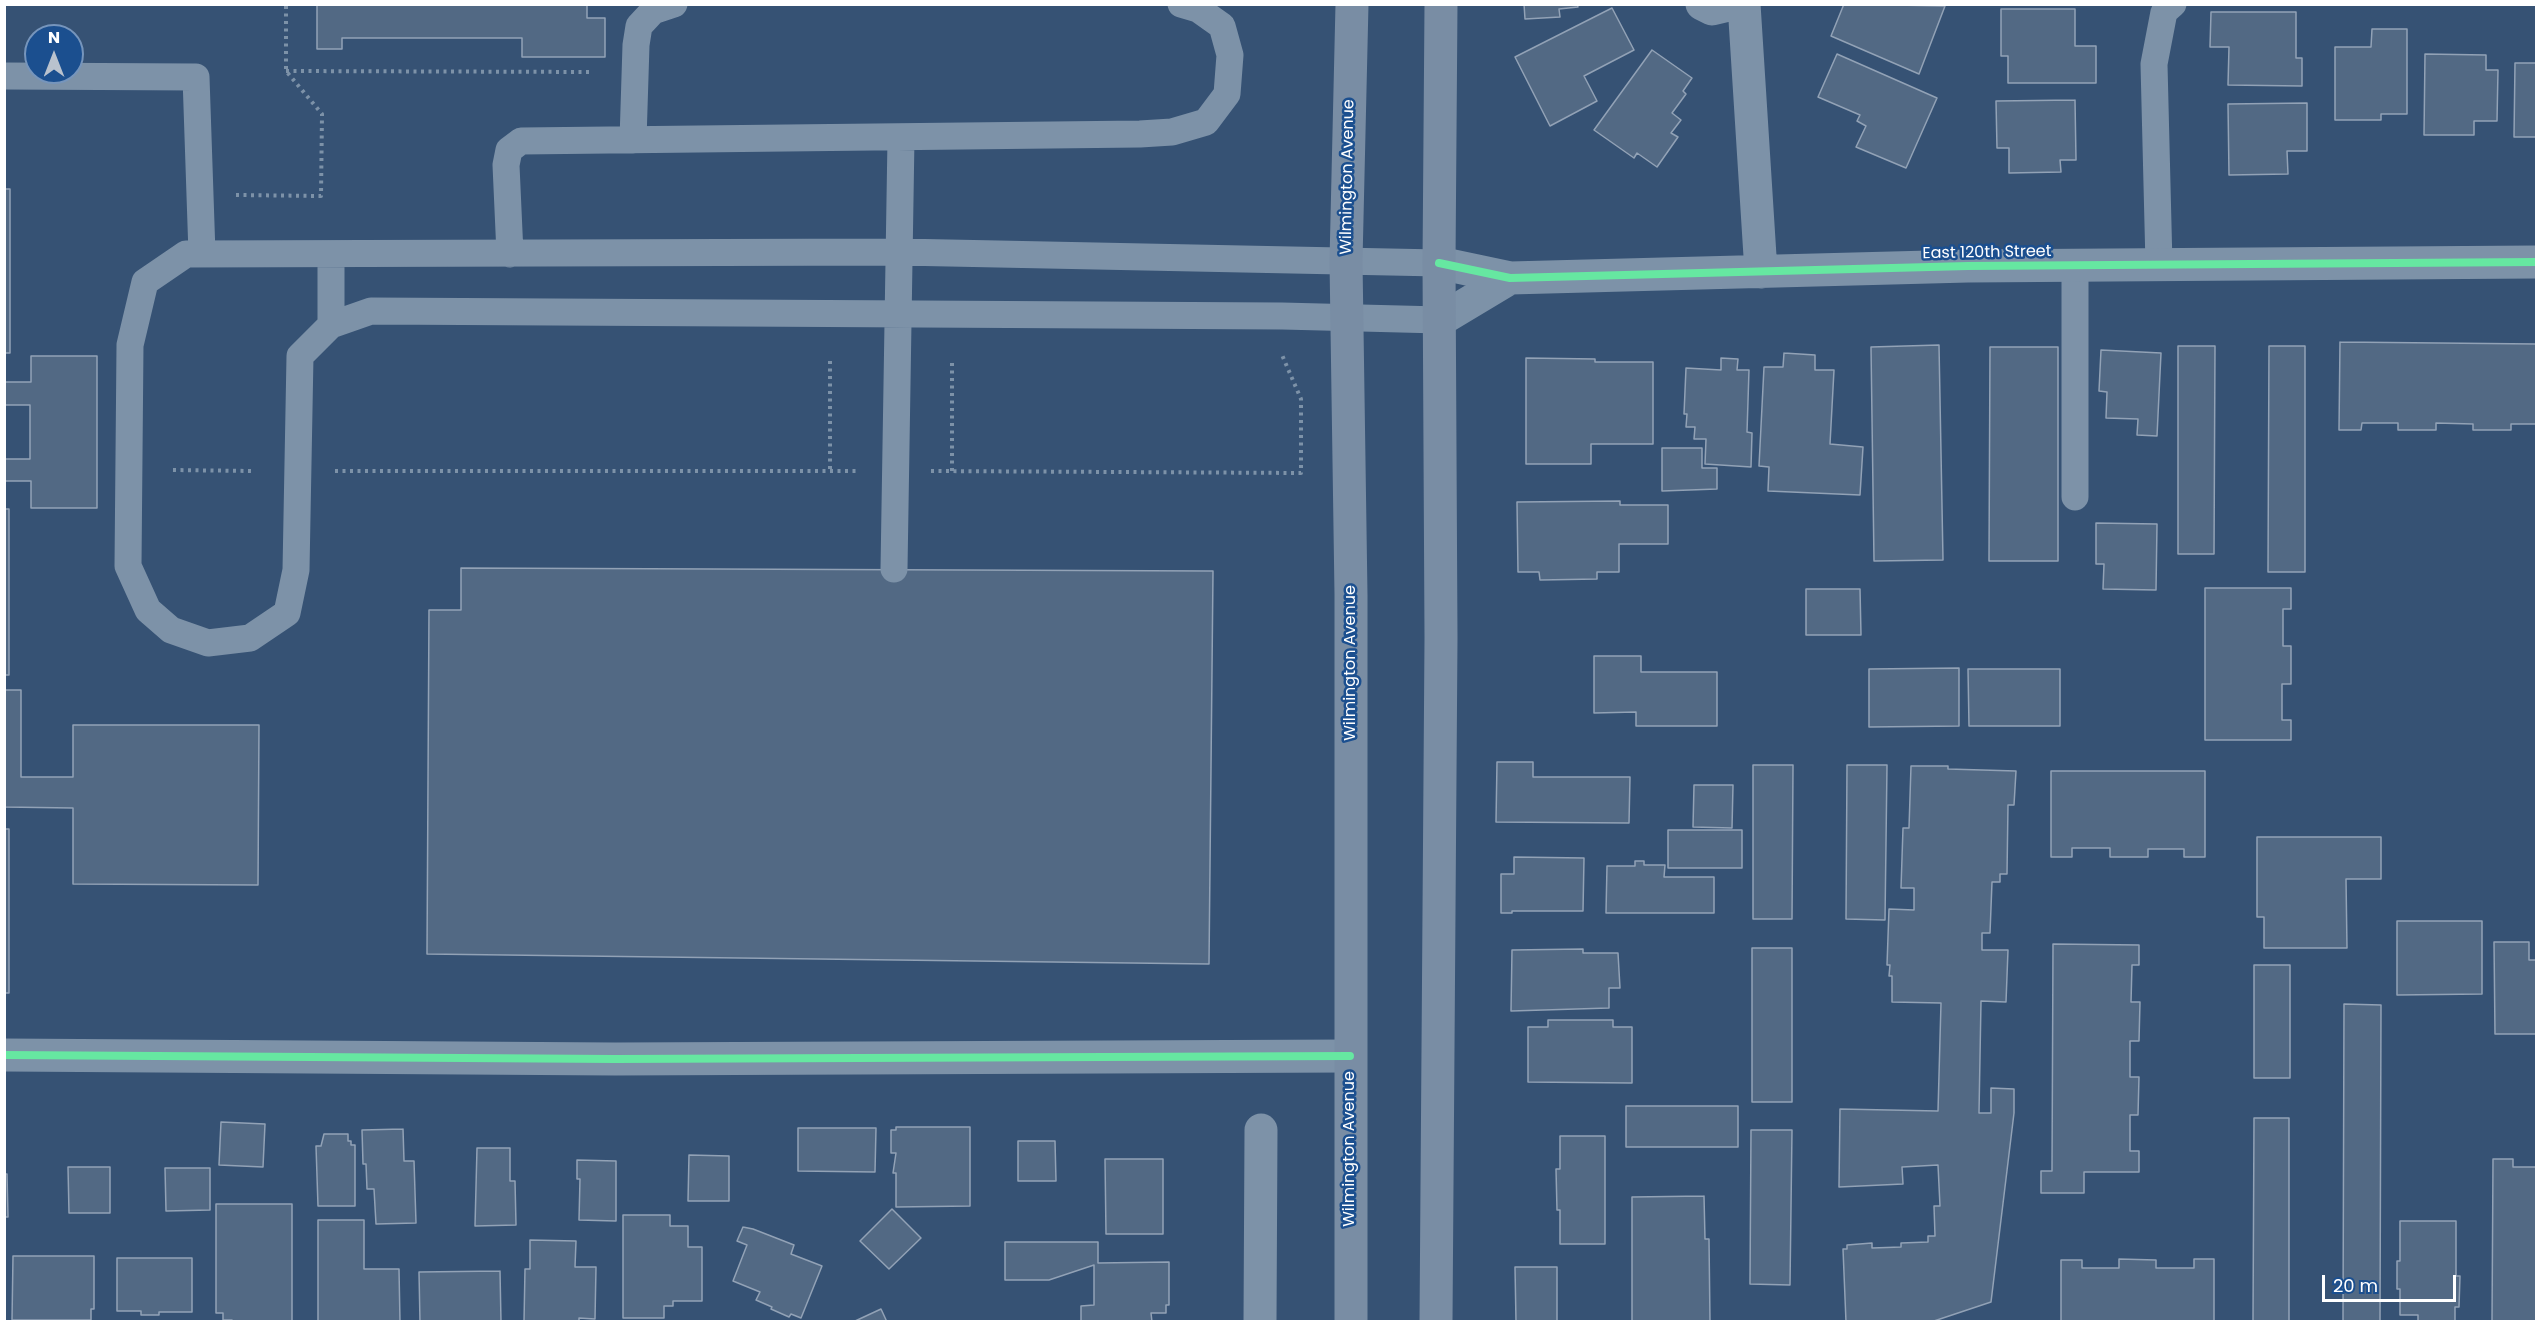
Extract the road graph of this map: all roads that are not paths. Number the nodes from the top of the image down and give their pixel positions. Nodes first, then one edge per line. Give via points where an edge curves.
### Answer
1 (674, 4) edge
2 (1181, 4) edge
3 (1352, 4) edge
4 (1441, 4) edge
5 (1702, 4) edge
6 (1733, 4) edge
7 (1744, 4) edge
8 (2173, 4) edge
9 (4, 76) edge
10 (901, 138) junction
11 (633, 140) junction
12 (900, 252) junction
13 (202, 254) junction
14 (331, 254) junction
15 (510, 254) junction
16 (1346, 261) junction
17 (2536, 262) edge
18 (1439, 263) junction
19 (2075, 265) junction
20 (2159, 265) junction
21 (1761, 272) junction
22 (1510, 278) junction
23 (899, 315) junction
24 (1347, 319) junction
25 (1440, 320) junction
26 (331, 325) junction
27 (2075, 497) dead end
28 (894, 569) dead end
29 (4, 1055) edge
30 (1350, 1056) junction
31 (1261, 1130) dead end
32 (1260, 1322) edge
33 (1351, 1322) edge
34 (1436, 1322) edge

1 - 11 lane via 652,11 639,26
2 - 10 lane via 1198,9 1222,26 1230,55 1227,94 1206,122 1172,132 1140,134
3 - 16 main road, Wilmington Avenue
4 - 18 main road
5 - 6 street via 1712,9
7 - 21 street
8 - 20 lane via 2164,12 2154,64
9 - 13 lane via 196,77
10 - 11 lane
10 - 12 lane
11 - 15 lane via 520,141 509,150 506,165
12 - 15 lane
12 - 16 lane
12 - 23 lane
13 - 14 lane
13 - 26 lane via 186,254 145,282 130,345 128,566 148,610 171,630 208,643 250,638 287,613 296,570 300,356
14 - 15 lane
14 - 26 lane
16 - 18 lane
16 - 24 main road, Wilmington Avenue
17 - 20 street, East 120th Street
18 - 22 street, East 120th Street
18 - 25 main road
19 - 20 street, East 120th Street
19 - 21 street, East 120th Street
19 - 27 lane
21 - 22 street, East 120th Street
22 - 25 street, East 120th Street
23 - 24 lane
23 - 26 lane via 371,311
23 - 28 lane
24 - 25 lane
24 - 30 main road, Wilmington Avenue
25 - 34 main road
29 - 30 street via 615,1059
30 - 33 main road, Wilmington Avenue
31 - 32 street

